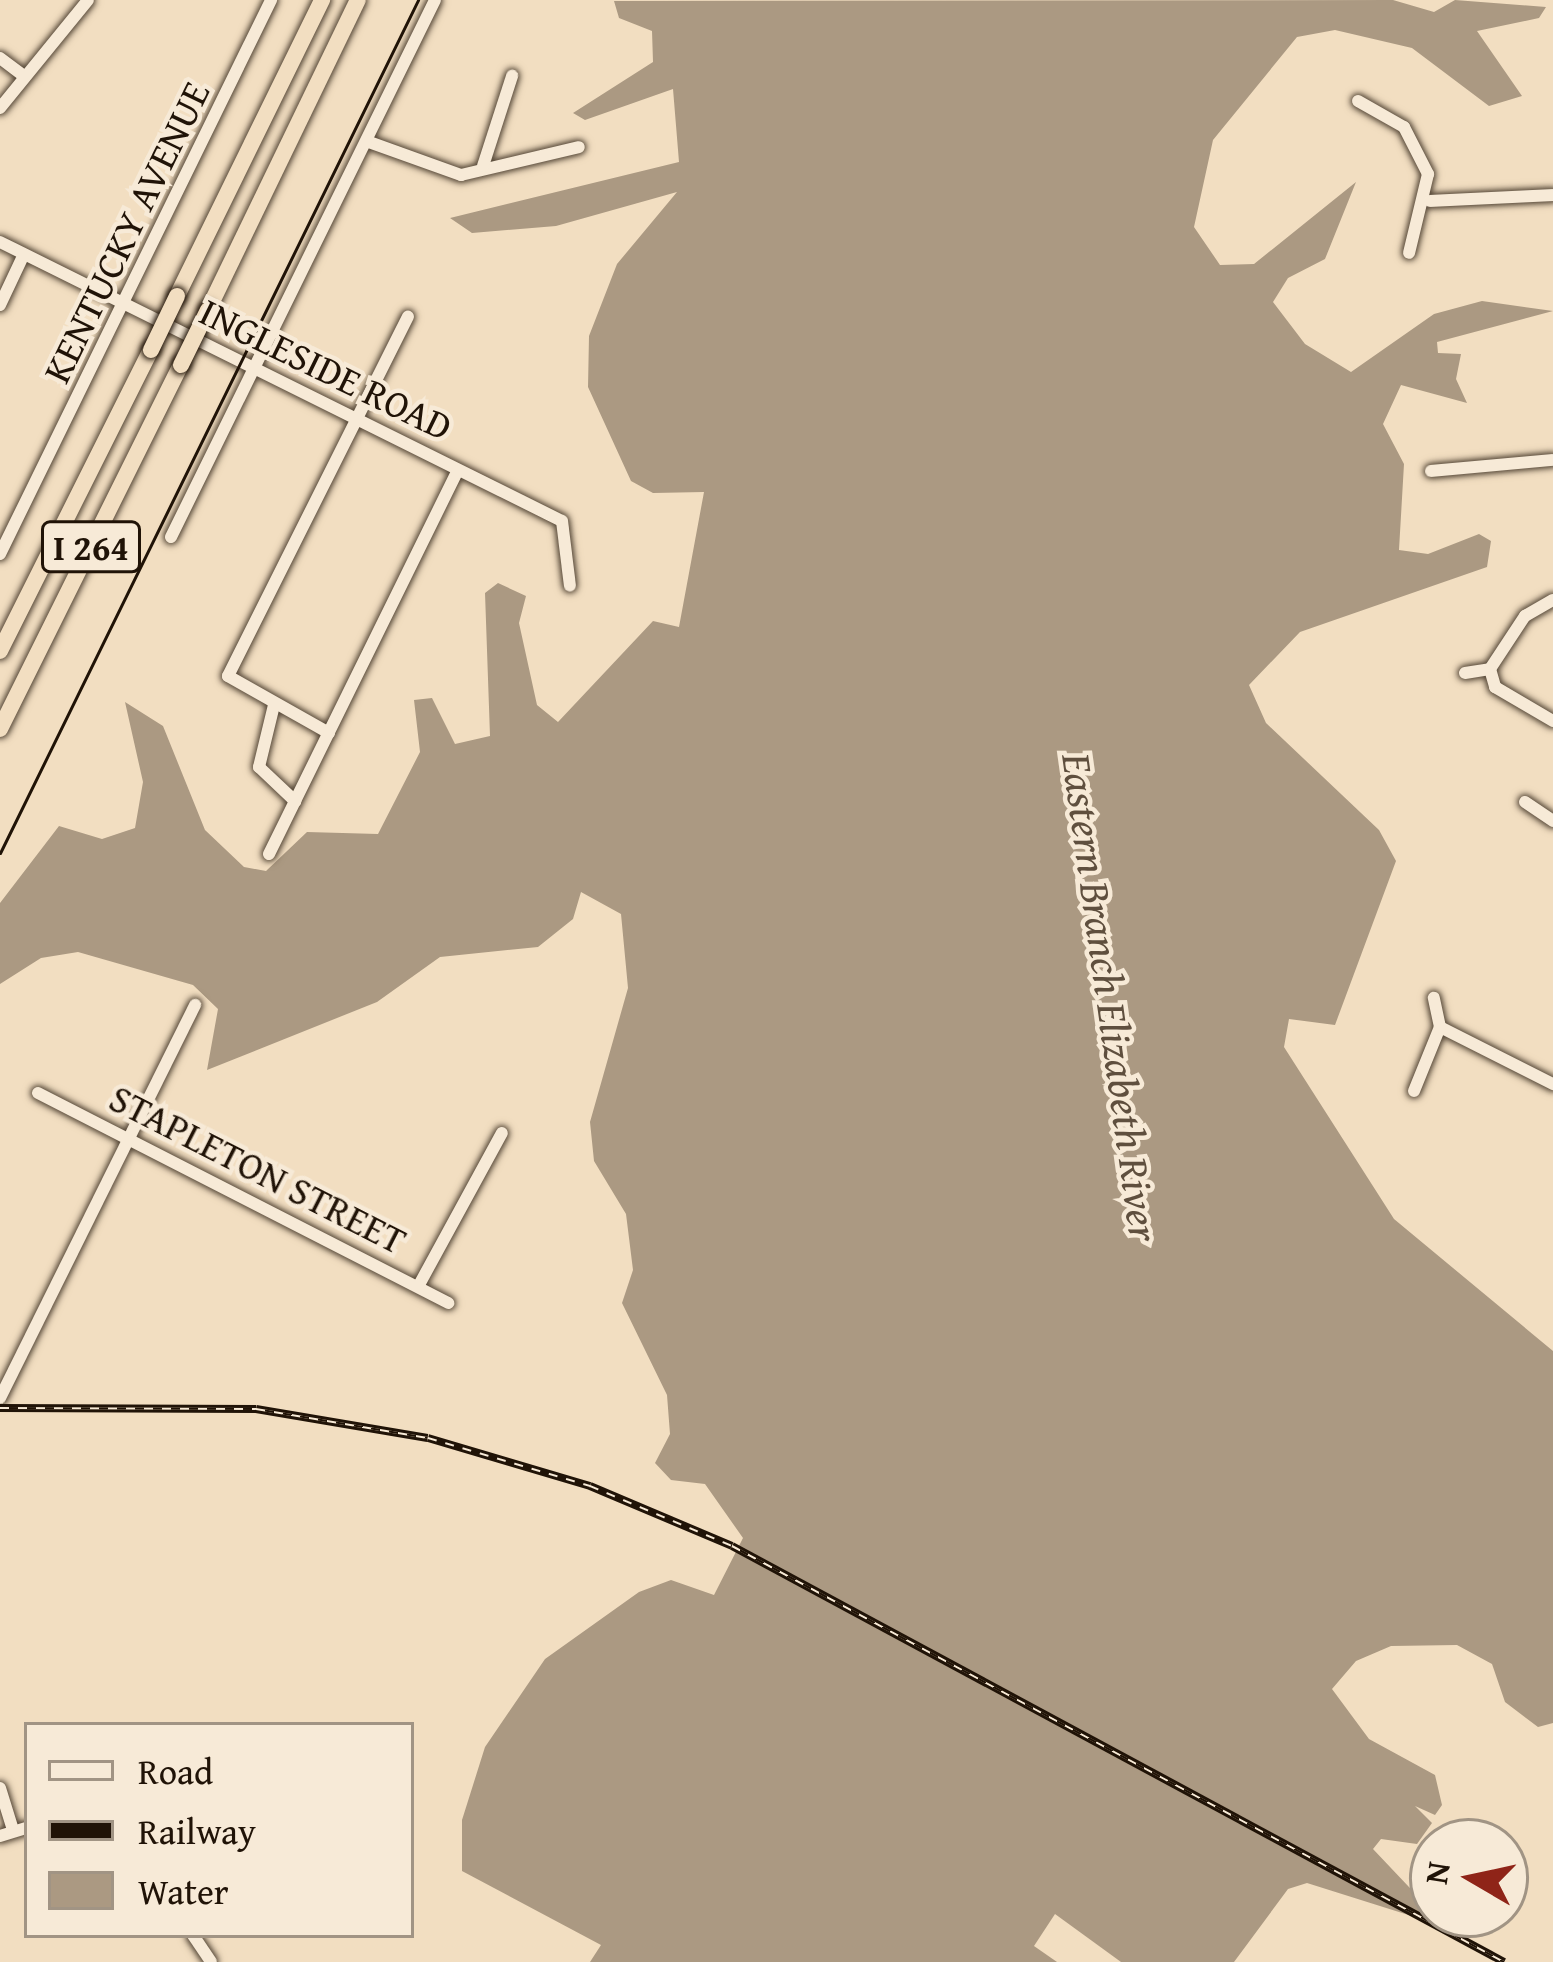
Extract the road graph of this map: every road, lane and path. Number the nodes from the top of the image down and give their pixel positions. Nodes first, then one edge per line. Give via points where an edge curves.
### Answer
1 (88, 0) edge
2 (271, 0) edge
3 (322, 0) edge
4 (358, 0) edge
5 (435, 0) edge
6 (0, 58) edge
7 (512, 76) dead end
8 (25, 77) junction
9 (1358, 101) dead end
10 (0, 108) edge
11 (368, 142) junction
12 (579, 147) dead end
13 (483, 166) junction
14 (1553, 195) edge
15 (1430, 201) junction
16 (0, 242) edge
17 (1409, 253) dead end
18 (24, 254) junction
19 (124, 303) junction
20 (0, 305) edge
21 (409, 316) dead end
22 (254, 368) junction
23 (355, 417) junction
24 (1553, 460) edge
25 (1431, 471) dead end
26 (457, 472) junction
27 (171, 537) dead end
28 (0, 554) edge
29 (570, 586) dead end
30 (1553, 599) edge
31 (0, 651) edge
32 (1490, 669) junction
33 (1465, 673) dead end
34 (274, 705) junction
35 (1553, 721) edge
36 (0, 729) edge
37 (329, 733) junction
38 (295, 801) junction
39 (1525, 802) dead end
40 (1553, 821) edge
41 (269, 854) dead end
42 (1434, 998) dead end
43 (195, 1005) dead end
44 (1440, 1027) junction
45 (1553, 1084) edge
46 (1414, 1091) dead end
47 (38, 1093) dead end
48 (502, 1133) dead end
49 (129, 1139) junction
50 (419, 1285) junction
51 (448, 1303) dead end
52 (0, 1398) edge
53 (0, 1788) edge
54 (13, 1831) edge

1 - 8 street
2 - 19 street, KENTUCKY AVENUE
3 - 31 highway, I 264, bridge
4 - 36 highway, I 264, bridge
5 - 11 street
6 - 8 street
7 - 13 street
8 - 10 street
9 - 15 street via 1404,127
11 - 13 street via 454,175
11 - 22 street
12 - 13 street
14 - 15 street
15 - 17 street
16 - 18 street, INGLESIDE ROAD
18 - 19 street, INGLESIDE ROAD
18 - 20 street
19 - 22 street, INGLESIDE ROAD
19 - 28 street, KENTUCKY AVENUE
21 - 23 street
22 - 23 street, INGLESIDE ROAD
22 - 27 street
23 - 26 street, INGLESIDE ROAD
23 - 34 street via 228,680
24 - 25 street
26 - 29 street, INGLESIDE ROAD via 562,521
26 - 37 street
30 - 32 street via 1525,616
32 - 33 street
32 - 35 street via 1496,687
34 - 37 street
34 - 38 street via 259,766
37 - 38 street
38 - 41 street
39 - 40 street
42 - 44 street
43 - 49 street
44 - 45 street
44 - 46 street
47 - 49 street, STAPLETON STREET
48 - 50 street
49 - 50 street, STAPLETON STREET
49 - 52 street
50 - 51 street, STAPLETON STREET
53 - 54 street

